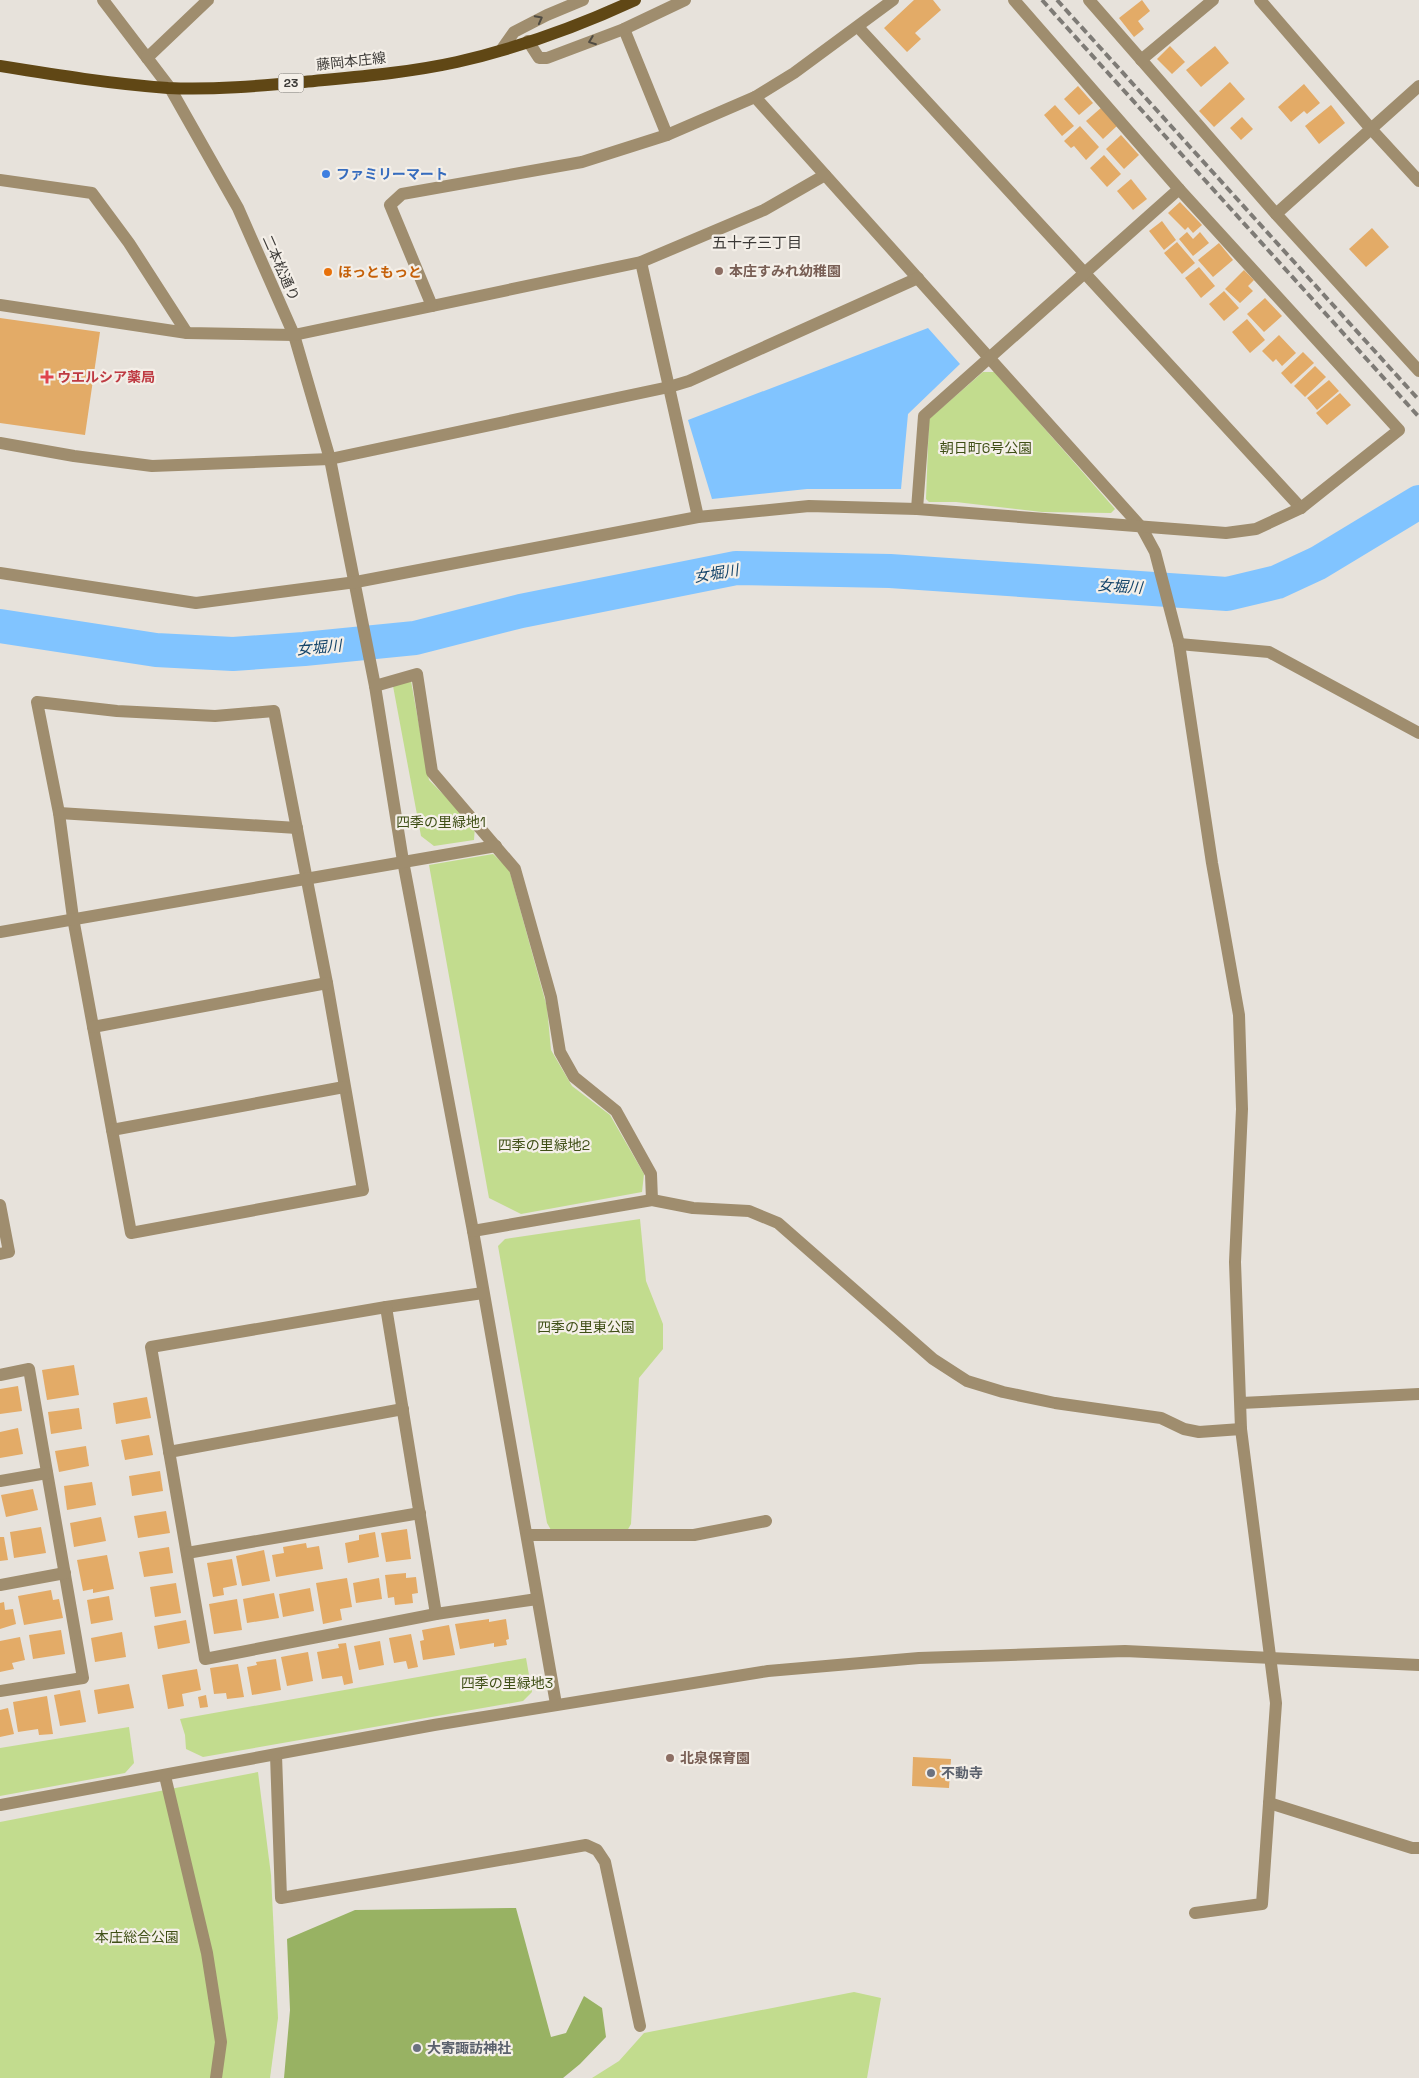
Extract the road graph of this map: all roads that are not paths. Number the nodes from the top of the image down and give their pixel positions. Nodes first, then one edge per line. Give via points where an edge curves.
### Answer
1 (104, 0) edge
2 (208, 0) edge
3 (583, 0) edge
4 (636, 0) edge
5 (685, 0) edge
6 (893, 0) edge
7 (1014, 0) edge
8 (1089, 0) edge
9 (1213, 0) edge
10 (1260, 0) edge
11 (858, 27) junction
12 (624, 29) junction
13 (528, 41) junction
14 (502, 50) junction
15 (147, 58) junction
16 (1141, 60) junction
17 (0, 66) edge
18 (1419, 86) edge
19 (170, 88) junction
20 (755, 97) junction
21 (1372, 130) junction
22 (667, 135) junction
23 (825, 175) junction
24 (0, 180) edge
25 (1419, 181) edge
26 (1179, 189) junction
27 (1276, 214) junction
28 (641, 262) junction
29 (1085, 272) junction
30 (918, 278) junction
31 (0, 306) edge
32 (432, 306) junction
33 (187, 333) junction
34 (294, 335) junction
35 (990, 358) junction
36 (1419, 371) edge
37 (669, 388) junction
38 (0, 443) edge
39 (330, 459) junction
40 (1301, 508) junction
41 (918, 509) junction
42 (698, 517) junction
43 (1142, 528) junction
44 (0, 573) edge
45 (356, 582) junction
46 (1176, 638) junction
47 (374, 683) junction
48 (1419, 733) edge
49 (58, 813) junction
50 (297, 828) junction
51 (496, 846) junction
52 (403, 861) junction
53 (307, 880) junction
54 (73, 918) junction
55 (0, 932) edge
56 (327, 983) junction
57 (93, 1027) junction
58 (344, 1088) junction
59 (112, 1130) junction
60 (652, 1200) junction
61 (0, 1205) edge
62 (473, 1231) junction
63 (0, 1254) edge
64 (483, 1293) junction
65 (386, 1307) junction
66 (0, 1375) edge
67 (1419, 1394) edge
68 (1240, 1403) junction
69 (402, 1409) junction
70 (1241, 1429) junction
71 (169, 1452) junction
72 (47, 1473) junction
73 (0, 1481) edge
74 (420, 1513) junction
75 (766, 1521) dead end
76 (528, 1535) junction
77 (187, 1553) junction
78 (65, 1573) junction
79 (0, 1585) edge
80 (537, 1599) junction
81 (436, 1614) junction
82 (1269, 1658) junction
83 (1419, 1665) edge
84 (0, 1691) edge
85 (556, 1704) junction
86 (276, 1755) junction
87 (165, 1776) junction
88 (1269, 1803) junction
89 (0, 1804) edge
90 (1419, 1848) edge
91 (1195, 1913) dead end
92 (640, 2026) dead end
93 (216, 2078) edge

1 - 15 street, 二本松通り
2 - 15 street
14 -> 3 street via 514,32
4 - 13 main road, 藤岡本庄線 / 23
5 - 12 street
6 - 11 street
7 - 26 street
8 - 16 street
9 - 16 street
10 - 21 street
11 - 20 street
11 - 29 street
12 -> 13 street via 547,58 539,58
12 - 22 street
13 - 14 main road, 藤岡本庄線 / 23
14 - 19 main road, 藤岡本庄線 / 23 via 457,62 369,76 251,86
15 - 19 street, 二本松通り
16 - 27 street
17 - 19 main road, 藤岡本庄線 / 23 via 80,79
18 - 21 street
19 - 34 street, 二本松通り via 238,208
20 - 22 street
20 - 23 street
21 - 25 street
21 - 27 street
22 - 32 street via 582,162 402,194 390,205
23 - 28 street via 764,210
23 - 30 street
24 - 33 street via 92,193 129,243
26 - 29 street
26 - 40 street via 1399,430
27 - 36 street
28 - 32 street
28 - 37 street
29 - 35 street
29 - 40 street
30 - 35 street
30 - 37 street
31 - 33 street
32 - 34 street
33 - 34 street
34 - 39 street, 二本松通り
35 - 41 street via 924,416
35 - 43 street
37 - 39 street
37 - 42 street
38 - 39 street via 152,466
39 - 45 street, 二本松通り
40 - 43 street via 1256,529 1226,533
41 - 42 street via 808,506
41 - 43 street
42 - 45 street
43 - 46 street via 1155,552
44 - 45 street via 196,603
45 - 47 street, 二本松通り
46 - 48 street via 1269,652
46 - 68 street via 1239,1015 1242,1109 1235,1262
47 - 51 street via 417,674 432,772
47 - 52 street, 二本松通り
49 - 50 street
49 - 50 street via 37,702 116,711 215,716 274,711
49 - 54 street
50 - 53 street
51 - 52 street
51 - 60 street via 515,869 551,997 560,1052 574,1077 616,1111 651,1174
52 - 53 street
52 - 62 street, 二本松通り
53 - 54 street
53 - 56 street
54 - 55 street
54 - 57 street
56 - 57 street
56 - 58 street
57 - 59 street
58 - 59 street
58 - 59 street via 363,1190 131,1233
60 - 62 street
60 - 70 street via 693,1208 749,1211 778,1223 933,1359 967,1381 1055,1403 1161,1418 1199,1432
61 - 63 street via 9,1252
62 - 64 street, 二本松通り
64 - 65 street
64 - 76 street, 二本松通り
65 - 69 street
65 - 71 street via 151,1347
66 - 72 street via 29,1370
67 - 68 street
68 - 70 street
69 - 71 street
69 - 74 street
70 - 82 street
71 - 77 street
72 - 73 street
72 - 78 street
74 - 77 street
74 - 81 street
75 - 76 street via 694,1535
76 - 80 street, 二本松通り
77 - 81 street via 205,1659
78 - 79 street
78 - 84 street via 83,1678
80 - 81 street
80 - 85 street, 二本松通り
82 - 83 street
82 - 85 street via 1125,1651 919,1658 768,1671
82 - 88 street via 1276,1703
85 - 86 street
86 - 87 street
86 - 92 street via 282,1898 586,1845 598,1850 605,1862
87 - 89 street
87 - 93 street via 208,1962 221,2042
88 - 90 street
88 - 91 street via 1262,1904

